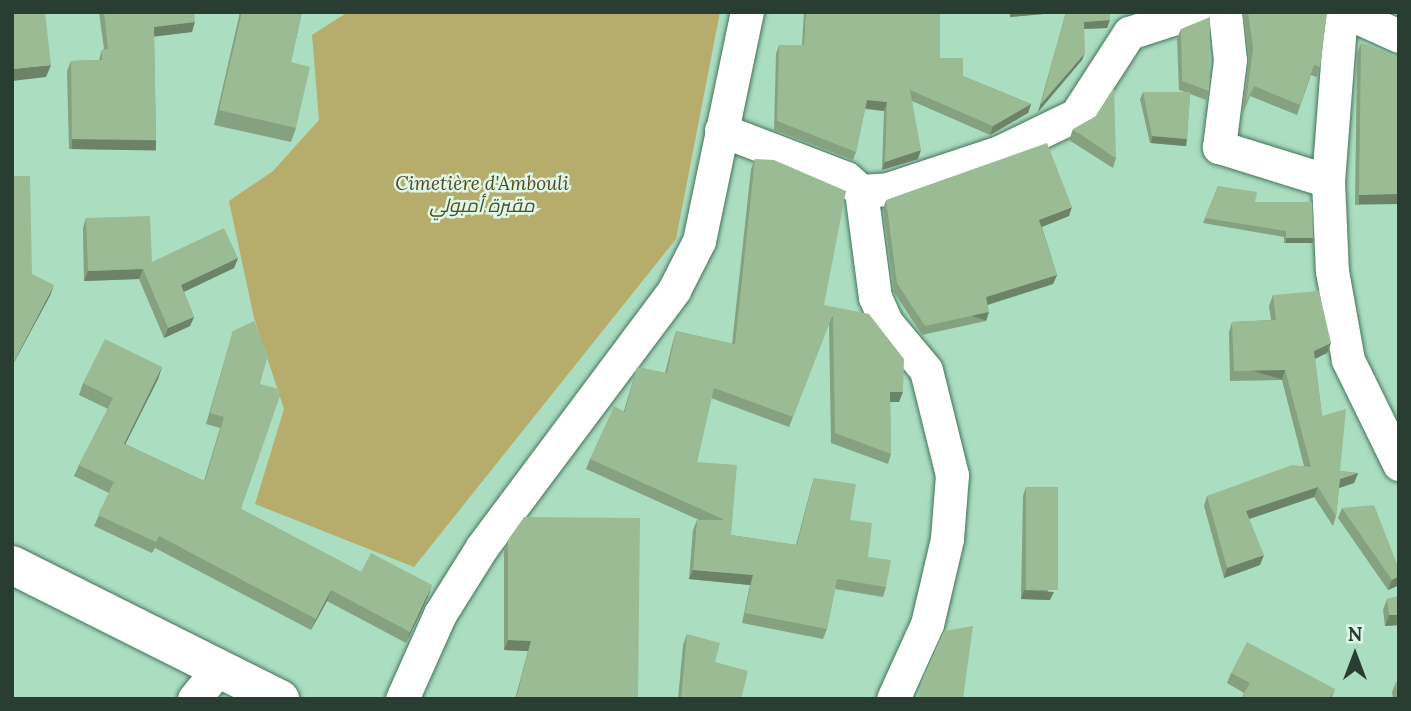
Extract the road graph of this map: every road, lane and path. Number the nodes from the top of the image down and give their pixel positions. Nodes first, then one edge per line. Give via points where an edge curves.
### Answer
1 (747, 12) edge
2 (1195, 12) edge
3 (1225, 12) edge
4 (1344, 12) edge
5 (1399, 36) edge
6 (721, 130) junction
7 (1328, 181) junction
8 (861, 191) junction
9 (1399, 464) edge
10 (12, 565) edge
11 (219, 668) junction
12 (194, 699) edge
13 (280, 699) edge
14 (402, 699) edge
15 (893, 699) edge

1 - 6 street
2 - 8 street via 1129,33 1076,115 999,152 888,189
3 - 7 street via 1230,60 1219,147
4 - 5 street
4 - 7 street
6 - 8 street via 846,178
6 - 14 street via 699,241 674,290 482,547 440,614
7 - 9 street via 1332,271 1348,360
8 - 15 street via 875,297 886,322 926,370 952,475 947,539 927,624
10 - 11 main road
11 - 12 street
11 - 13 main road

